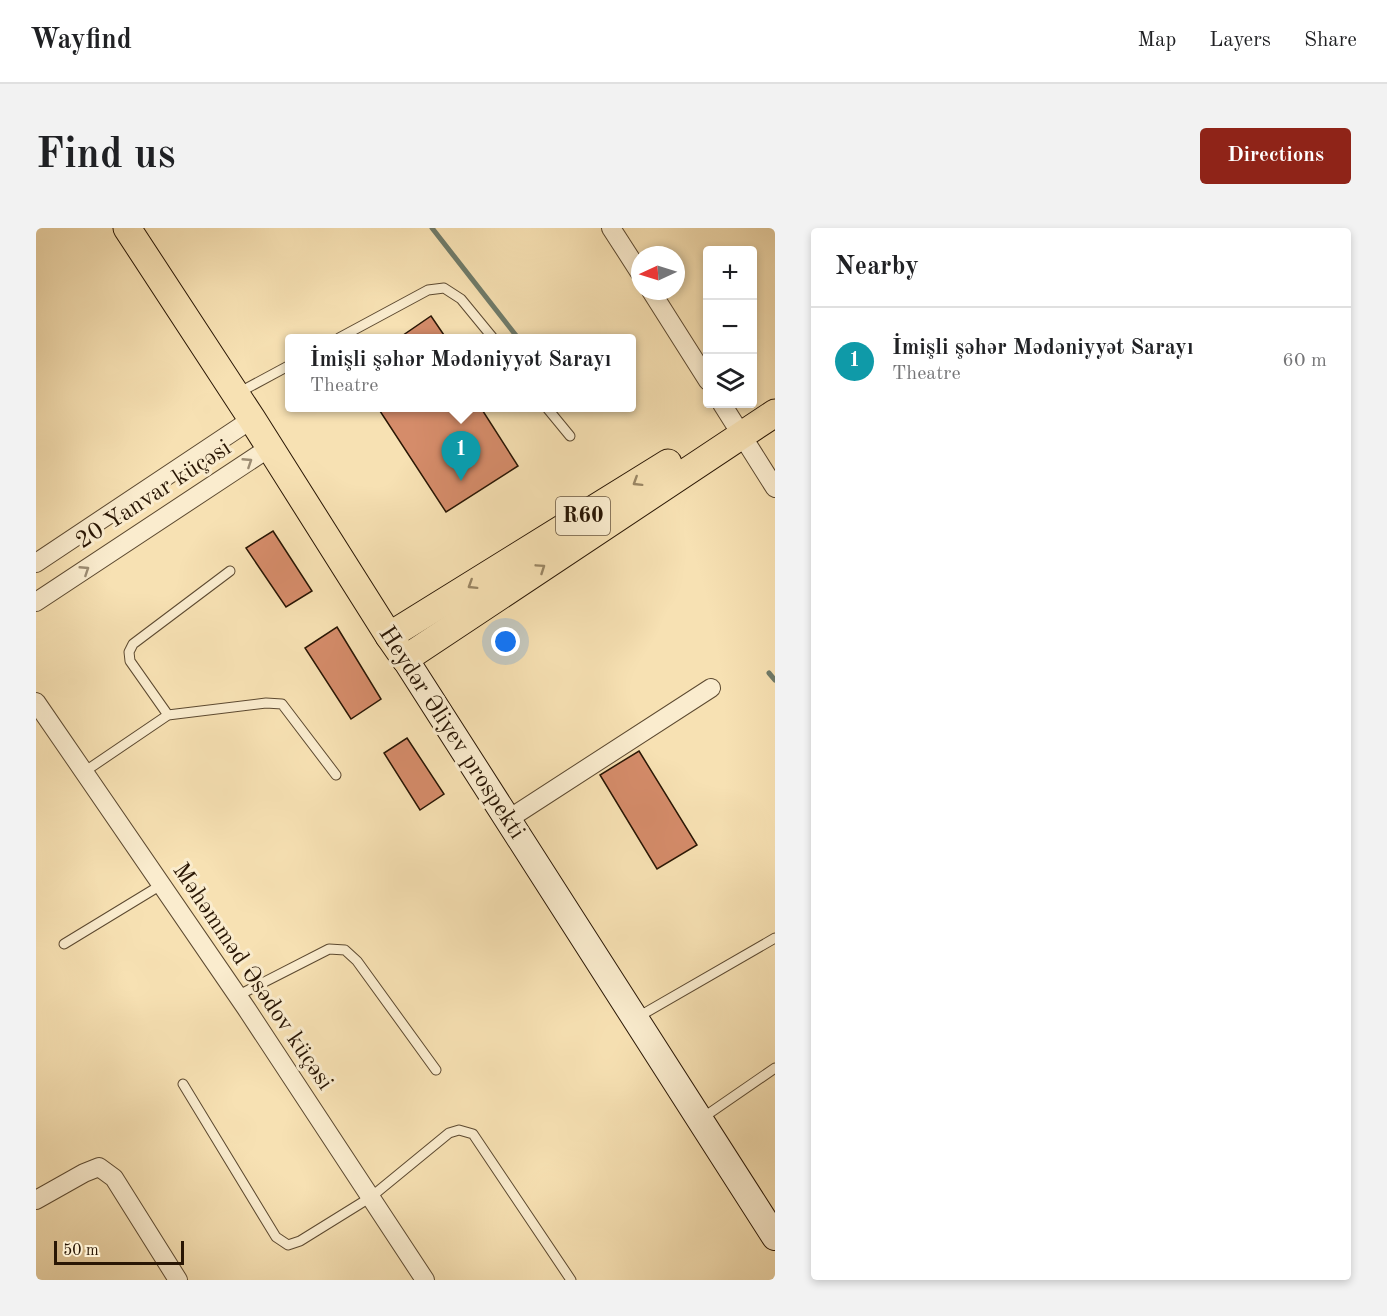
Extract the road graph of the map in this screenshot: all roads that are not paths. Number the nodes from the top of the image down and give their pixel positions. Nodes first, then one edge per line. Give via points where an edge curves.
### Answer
1 (127, 228) edge
2 (611, 228) edge
3 (631, 259) edge
4 (657, 300) edge
5 (348, 334) edge
6 (489, 334) edge
7 (285, 368) edge
8 (703, 373) edge
9 (236, 394) junction
10 (775, 394) edge
11 (550, 412) edge
12 (775, 413) edge
13 (252, 419) junction
14 (732, 420) edge
15 (570, 436) dead end
16 (269, 448) junction
17 (775, 488) edge
18 (36, 562) edge
19 (230, 571) dead end
20 (36, 602) edge
21 (389, 636) junction
22 (405, 659) junction
23 (711, 688) dead end
24 (36, 702) edge
25 (168, 715) junction
26 (84, 772) junction
27 (336, 775) dead end
28 (507, 820) junction
29 (161, 885) junction
30 (775, 938) edge
31 (64, 944) dead end
32 (237, 996) junction
33 (636, 1018) junction
34 (775, 1068) edge
35 (436, 1070) dead end
36 (183, 1084) dead end
37 (701, 1119) junction
38 (371, 1197) junction
39 (36, 1200) edge
40 (772, 1224) edge
41 (178, 1280) edge
42 (425, 1280) edge
43 (572, 1280) edge

1 - 9 main road, Heydər Əliyev prospekti
2 - 3 street
4 - 8 street
5 - 6 lane via 428,290 444,288 461,299
7 - 9 lane
9 - 13 main road, Heydər Əliyev prospekti
10 - 14 main road, R60
11 - 15 lane
12 - 14 main road, R60
13 - 16 main road, Heydər Əliyev prospekti
13 - 18 street, 20 Yanvar küçəsi
14 - 17 street
14 -> 21 main road, R60
22 -> 14 main road, R60
20 -> 16 street, 20 Yanvar küçəsi
16 - 21 main road, Heydər Əliyev prospekti
19 - 25 lane via 133,644 129,652 130,661
21 - 22 main road, Heydər Əliyev prospekti
22 - 28 main road, Heydər Əliyev prospekti
23 - 28 street
24 - 26 street, Məhəmməd Əsədov küçəsi
25 - 26 lane
25 - 27 lane via 282,704
26 - 29 street, Məhəmməd Əsədov küçəsi
28 - 33 main road, Heydər Əliyev prospekti
29 - 31 lane
29 - 32 street, Məhəmməd Əsədov küçəsi
30 - 33 lane
32 - 35 lane via 329,949 345,950
32 - 38 street, Məhəmməd Əsədov küçəsi
33 - 37 main road, Heydər Əliyev prospekti
34 - 37 lane
36 - 38 lane via 276,1237 288,1245
37 - 40 main road, Heydər Əliyev prospekti
38 - 42 street, Məhəmməd Əsədov küçəsi
38 - 43 lane via 448,1133 459,1130 473,1134
39 - 41 street via 99,1167 114,1178

